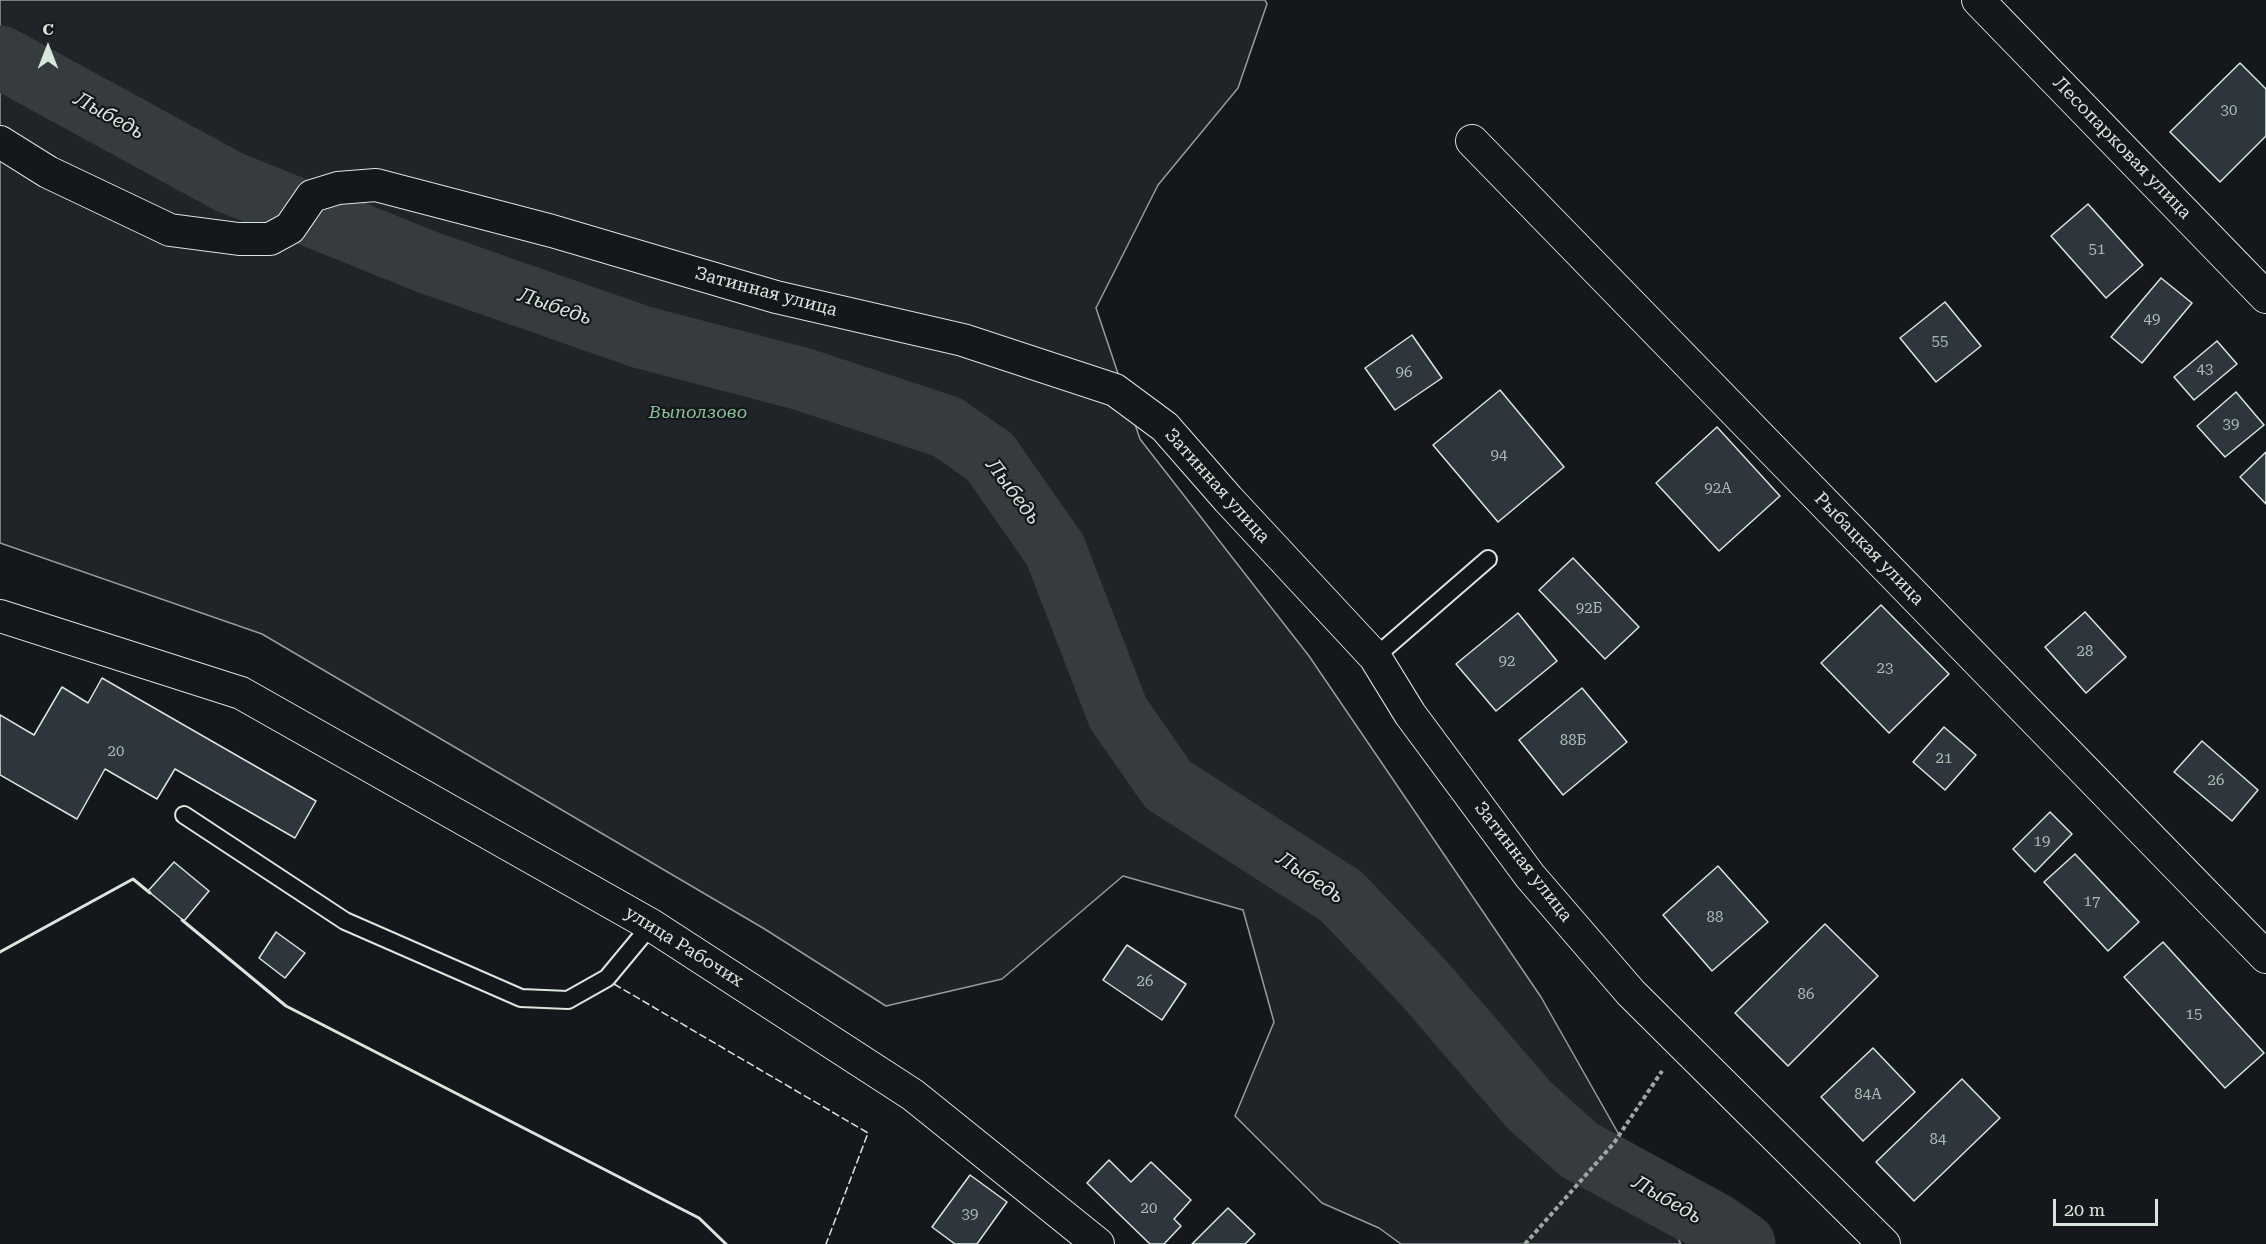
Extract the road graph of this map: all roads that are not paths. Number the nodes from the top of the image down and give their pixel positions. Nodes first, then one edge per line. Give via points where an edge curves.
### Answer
1 (1978, 0) edge
2 (1472, 141) dead end
3 (0, 142) edge
4 (2266, 297) edge
5 (1488, 559) dead end
6 (0, 616) edge
7 (1375, 657) junction
8 (184, 815) dead end
9 (651, 925) junction
10 (2266, 957) edge
11 (1098, 1244) edge
12 (1884, 1244) edge

1 - 4 street, Лесопарковая улица
2 - 10 street, Рыбацкая улица
3 - 7 street, Затинная улица via 48,172 170,230 270,239 290,228 312,196 338,188 376,185 552,231 776,297 963,340 1115,390 1164,427
5 - 7 lane
6 - 9 street, улица Рабочих via 241,693
7 - 12 street, Затинная улица via 1410,714 1530,876 1631,993
8 - 9 lane via 345,921 521,998 568,1000 607,978
9 - 11 street, улица Рабочих via 913,1095

